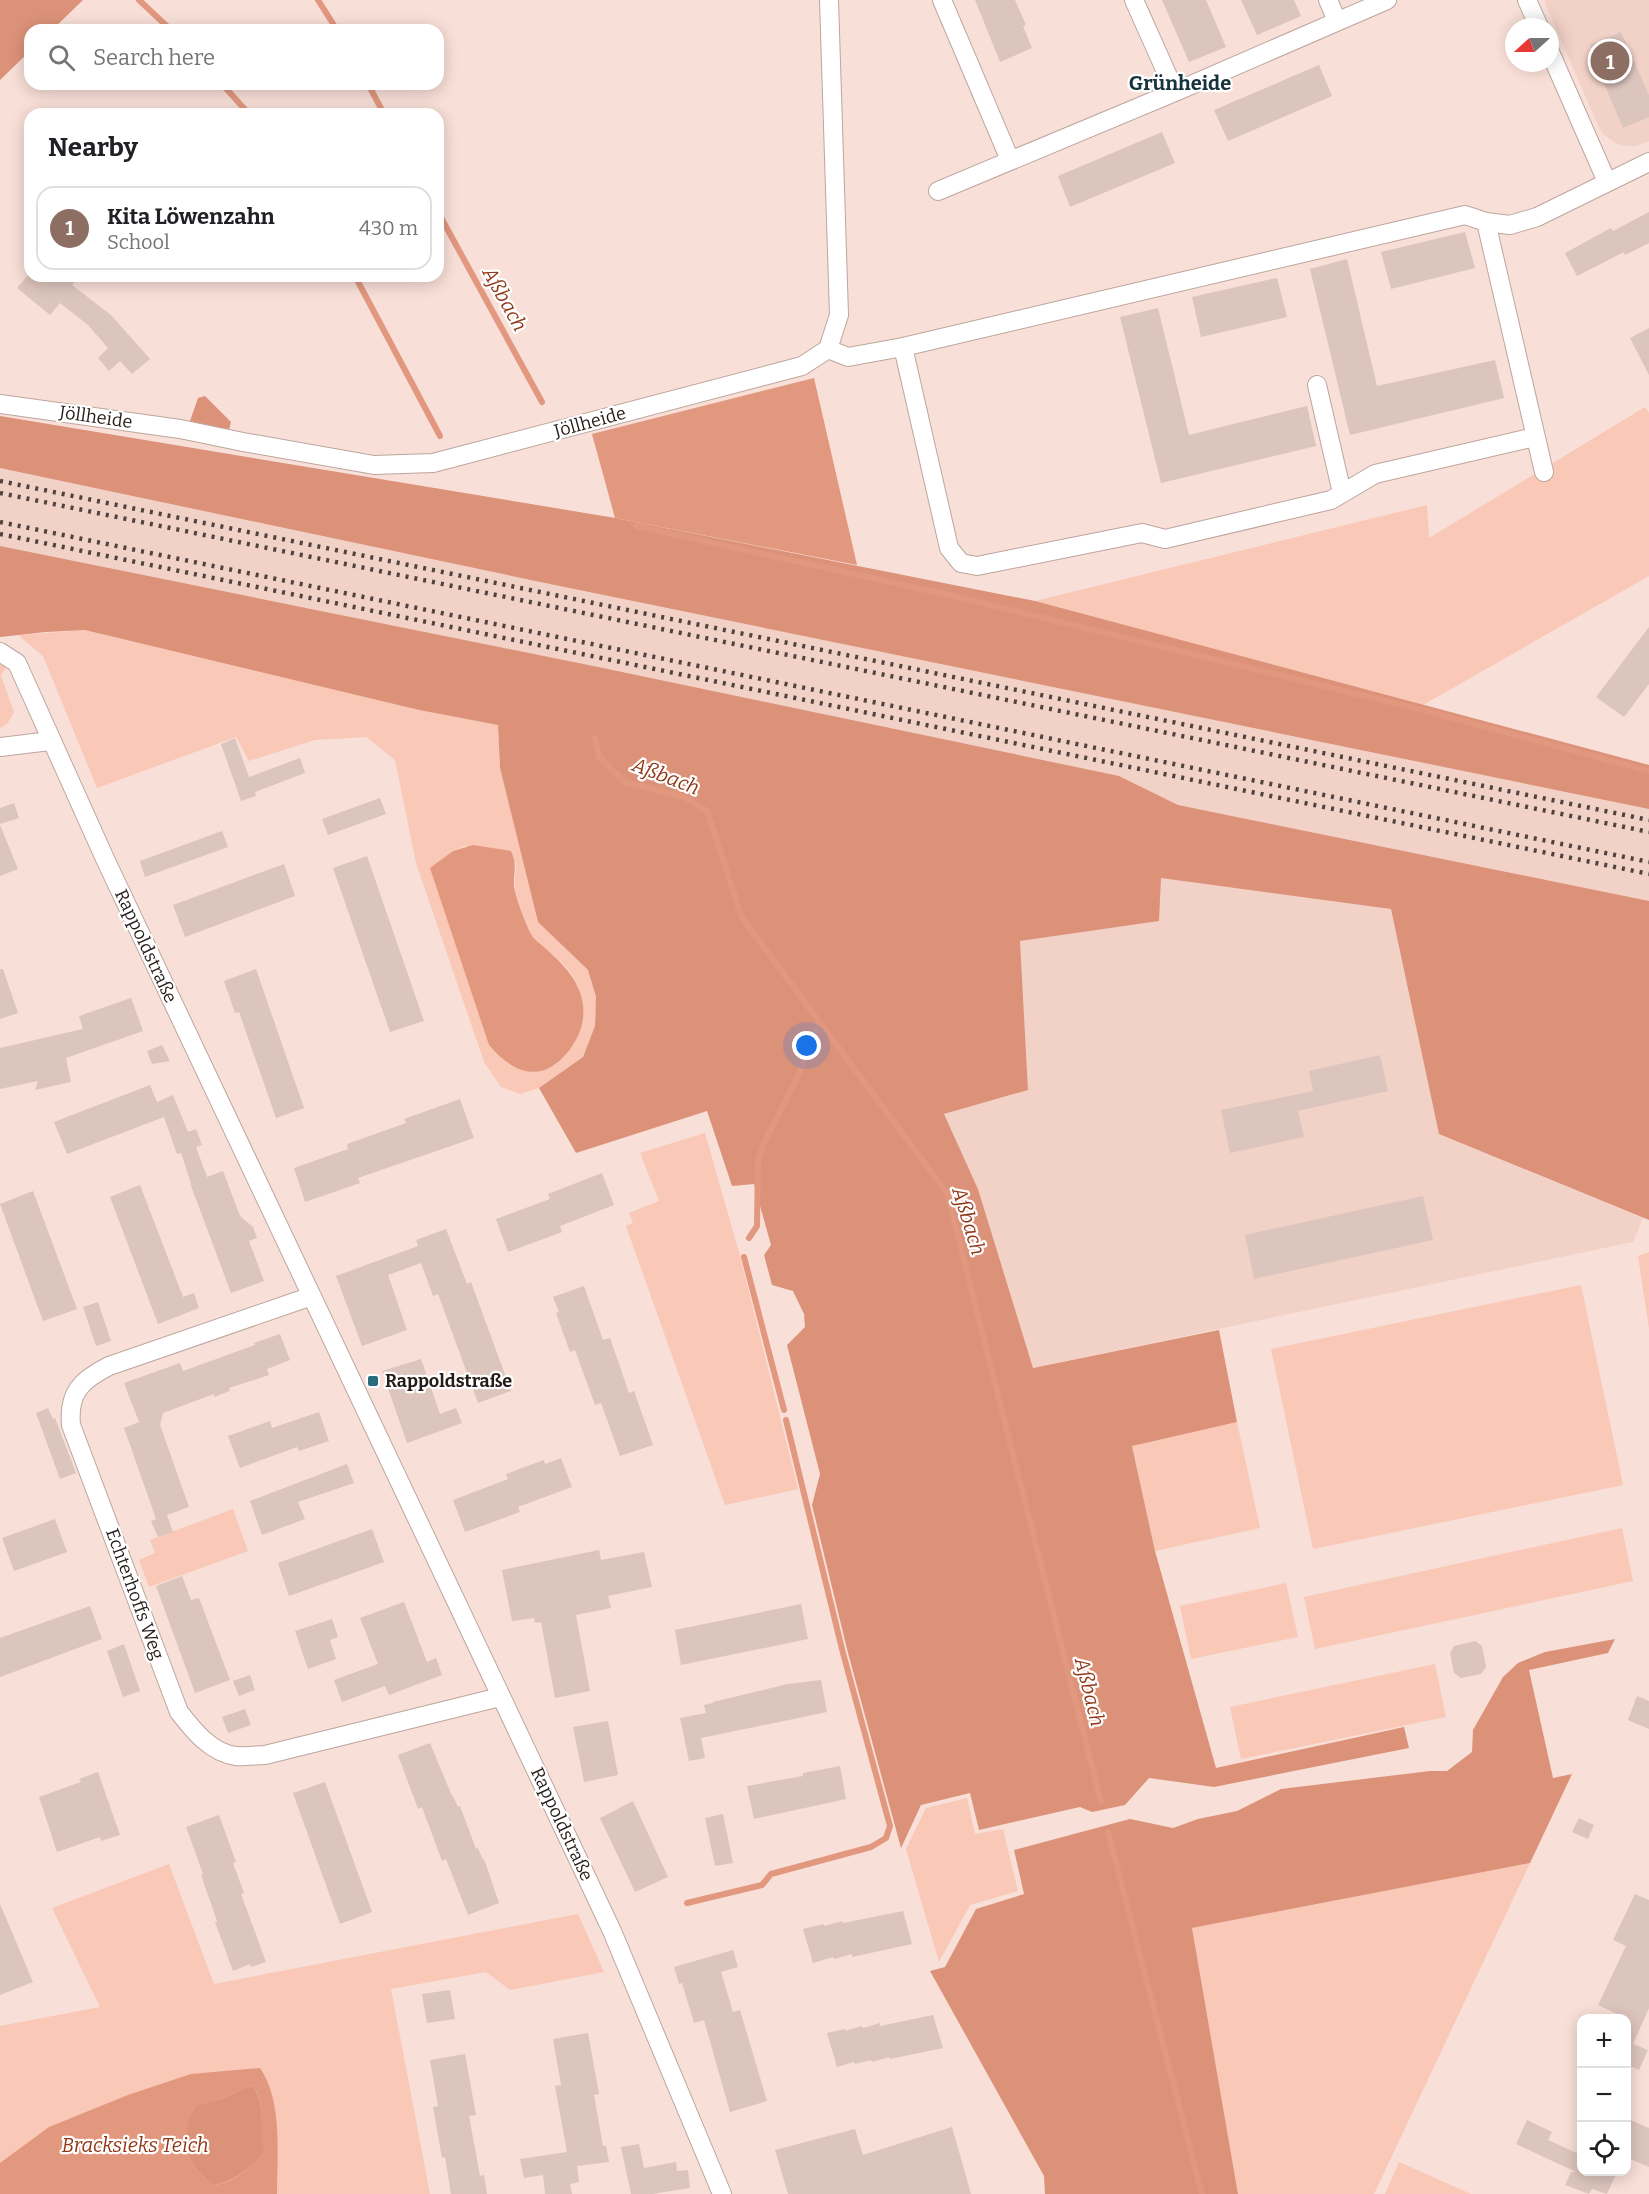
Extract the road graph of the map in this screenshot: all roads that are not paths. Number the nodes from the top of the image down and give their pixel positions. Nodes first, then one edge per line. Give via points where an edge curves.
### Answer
1 (829, 0) edge
2 (942, 0) edge
3 (1134, 0) edge
4 (1328, 0) edge
5 (1387, 0) edge
6 (1527, 0) edge
7 (1535, 18) edge
8 (1337, 21) junction
9 (1559, 72) edge
10 (1174, 92) junction
11 (1010, 160) junction
12 (1649, 162) edge
13 (1607, 182) junction
14 (938, 191) dead end
15 (1486, 222) junction
16 (903, 347) junction
17 (828, 348) junction
18 (1317, 385) dead end
19 (0, 404) edge
20 (1535, 437) junction
21 (1544, 472) dead end
22 (1342, 493) junction
23 (0, 652) edge
24 (50, 741) junction
25 (0, 747) edge
26 (312, 1296) junction
27 (500, 1697) junction
28 (722, 2194) edge

1 - 17 street via 839,315
2 - 11 street
3 - 10 street
4 - 8 street
5 - 8 street
6 - 7 street
8 - 10 street
9 - 13 street
10 - 11 street
11 - 14 street
12 - 13 street
13 - 15 street via 1537,218 1510,225
15 - 16 street via 1465,214
15 - 20 street
16 - 17 street via 848,357
16 - 22 street via 949,548 961,563 977,566 1142,533 1165,540 1331,500
17 - 19 street, Jöllheide via 802,366 432,463 374,465 180,429
18 - 22 street
20 - 21 street
20 - 22 street via 1375,474
23 - 24 street, Rappoldstraße via 17,663
24 - 25 street
24 - 26 street, Rappoldstraße
26 - 27 street, Rappoldstraße
26 - 27 street, Echterhoffs Weg via 109,1366 78,1388 70,1408 71,1425 179,1712 214,1748 234,1756 265,1755
27 - 28 street, Rappoldstraße via 612,1931

